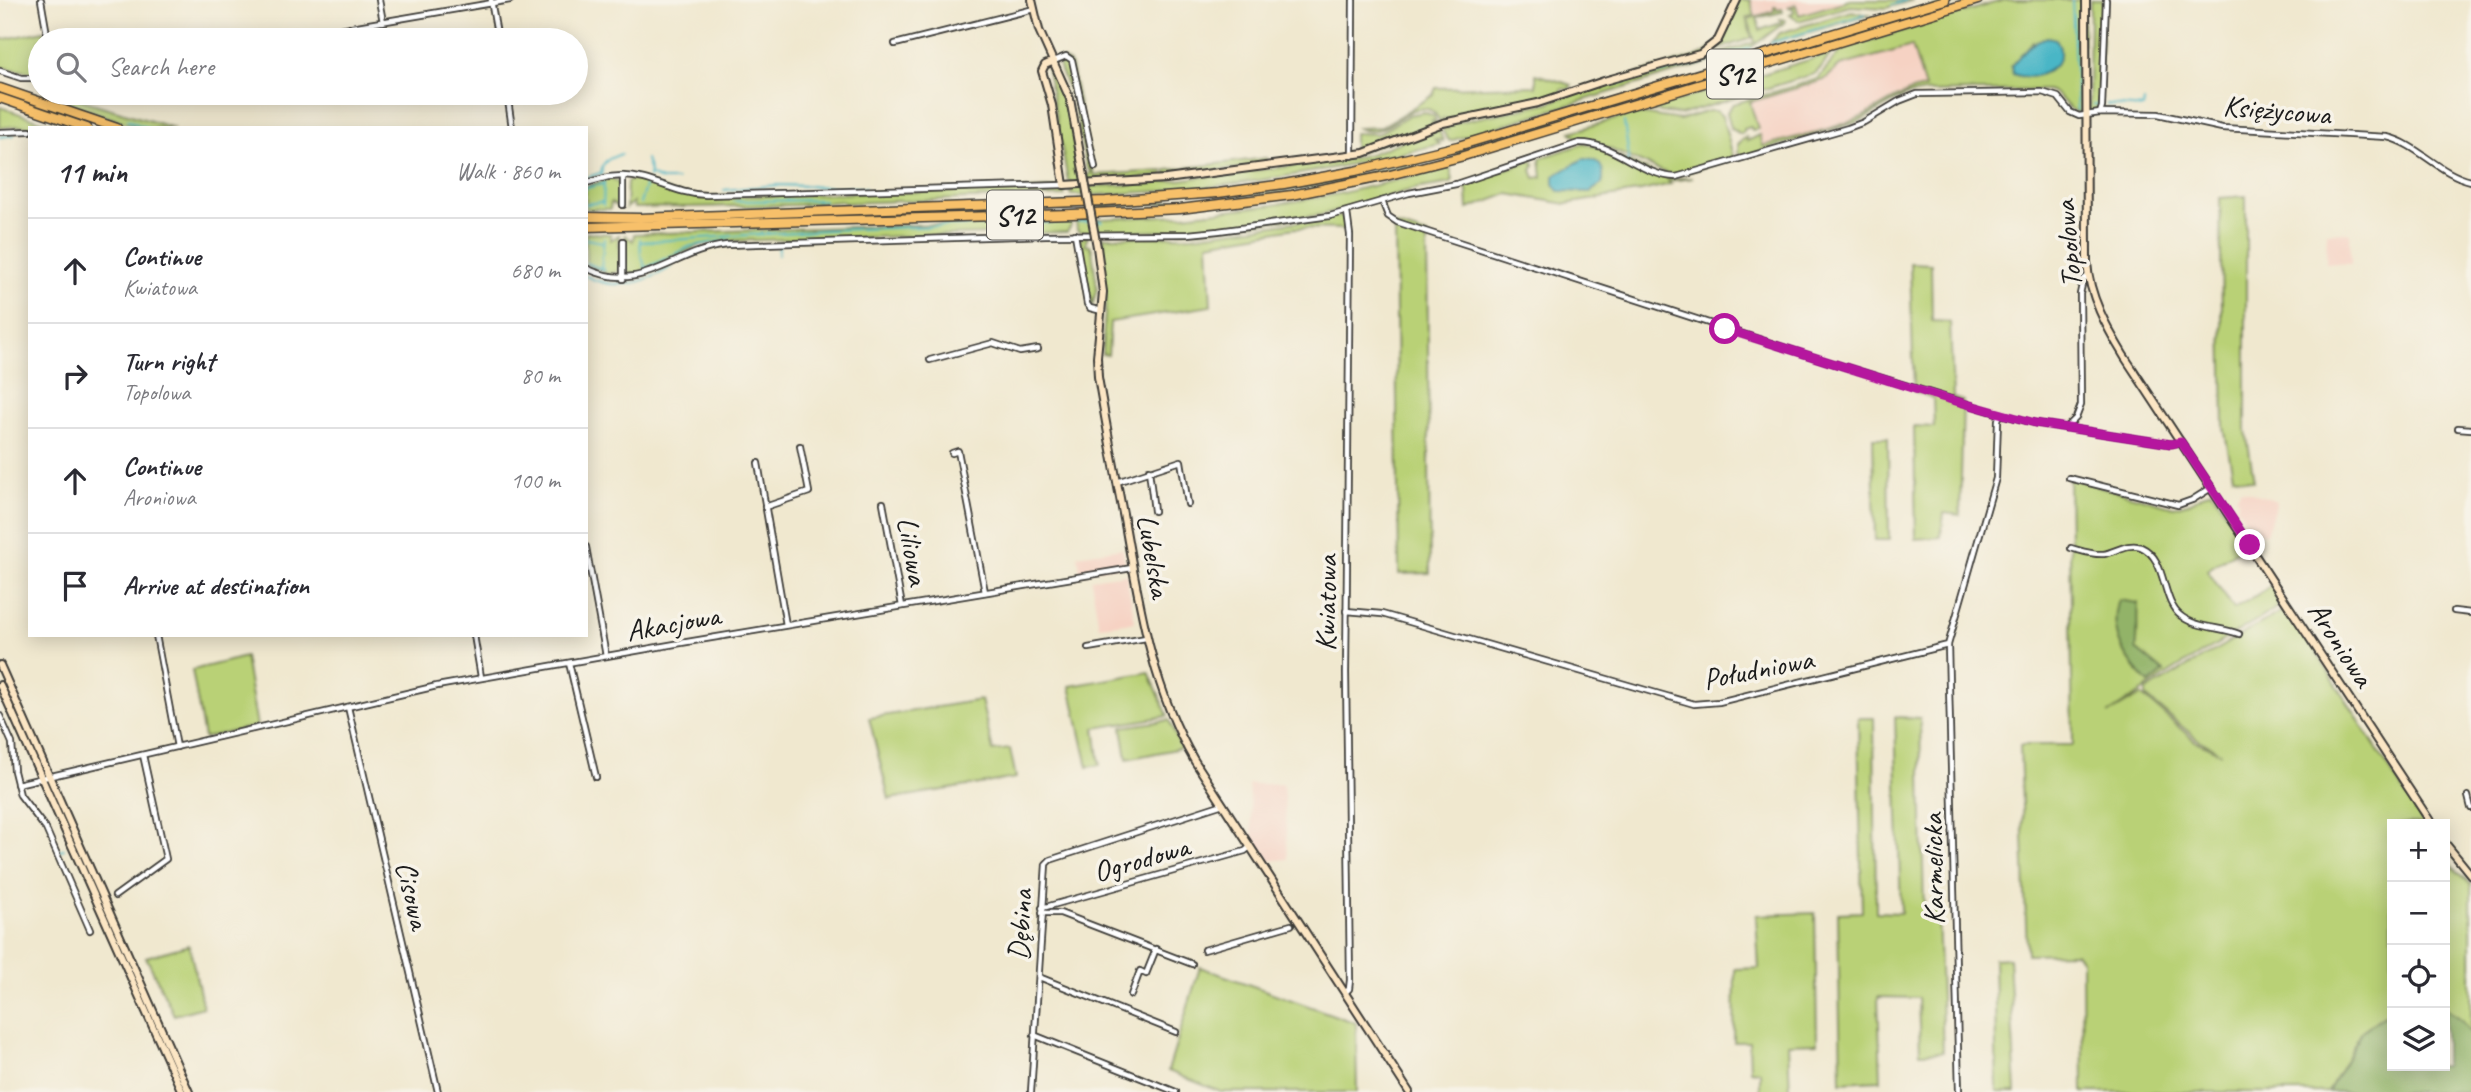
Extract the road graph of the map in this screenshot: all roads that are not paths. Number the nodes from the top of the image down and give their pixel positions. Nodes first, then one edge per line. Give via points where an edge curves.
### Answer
1 (41, 0) edge
2 (379, 0) edge
3 (510, 0) edge
4 (1032, 0) edge
5 (1353, 0) edge
6 (1737, 0) edge
7 (1945, 0) edge
8 (1978, 0) edge
9 (2106, 0) edge
10 (491, 2) edge
11 (2086, 2) edge
12 (1034, 9) junction
13 (383, 22) junction
14 (46, 28) edge
15 (347, 28) edge
16 (496, 28) edge
17 (895, 44) dead end
18 (1054, 61) junction
19 (0, 71) edge
20 (28, 78) edge
21 (0, 88) edge
22 (28, 98) edge
23 (0, 99) edge
24 (50, 105) edge
25 (509, 105) edge
26 (2100, 113) junction
27 (2086, 116) junction
28 (81, 126) edge
29 (111, 126) edge
30 (512, 126) edge
31 (28, 131) edge
32 (0, 132) edge
33 (1352, 156) junction
34 (1095, 167) dead end
35 (623, 176) junction
36 (2471, 181) edge
37 (588, 182) edge
38 (1064, 186) junction
39 (1382, 201) junction
40 (623, 205) dead end
41 (1347, 212) junction
42 (588, 218) edge
43 (588, 227) edge
44 (1075, 234) junction
45 (623, 241) dead end
46 (588, 269) edge
47 (2088, 276) junction
48 (623, 279) junction
49 (1102, 311) junction
50 (1038, 349) dead end
51 (930, 360) dead end
52 (2000, 414) junction
53 (2066, 428) junction
54 (2458, 428) dead end
55 (2471, 429) edge
56 (2181, 442) junction
57 (800, 446) dead end
58 (952, 453) dead end
59 (758, 463) dead end
60 (1149, 470) junction
61 (2069, 478) dead end
62 (1117, 482) junction
63 (2212, 488) junction
64 (883, 503) dead end
65 (1188, 505) dead end
66 (765, 507) junction
67 (1154, 511) dead end
68 (2071, 548) dead end
69 (588, 558) edge
70 (1132, 568) junction
71 (985, 592) junction
72 (902, 606) junction
73 (1346, 611) junction
74 (2454, 611) dead end
75 (2471, 613) edge
76 (786, 625) junction
77 (2239, 635) dead end
78 (156, 637) edge
79 (474, 637) edge
80 (1146, 638) junction
81 (1948, 645) junction
82 (1088, 648) dead end
83 (606, 656) junction
84 (569, 663) junction
85 (0, 665) edge
86 (481, 677) junction
87 (0, 685) edge
88 (348, 707) junction
89 (0, 716) edge
90 (177, 747) junction
91 (143, 755) junction
92 (45, 777) junction
93 (596, 777) dead end
94 (17, 784) junction
95 (2468, 796) dead end
96 (1223, 804) junction
97 (2471, 808) edge
98 (2429, 819) edge
99 (1250, 847) junction
100 (2450, 850) edge
101 (2471, 875) edge
102 (115, 896) dead end
103 (1042, 911) junction
104 (1291, 925) dead end
105 (90, 930) dead end
106 (1156, 949) junction
107 (1204, 950) dead end
108 (1192, 964) dead end
109 (1039, 976) junction
110 (1345, 994) junction
111 (1131, 995) dead end
112 (1177, 1032) dead end
113 (1034, 1035) junction
114 (182, 1092) edge
115 (189, 1092) edge
116 (438, 1092) edge
117 (1031, 1092) edge
118 (1176, 1092) edge
119 (1409, 1092) edge
120 (1959, 1092) edge

1 - 14 street
2 - 13 street
3 - 10 street
4 - 12 street, Lubelska
5 - 33 street
6 - 33 street via 1718,40 1700,54 1538,103 1434,125
7 - 42 highway, S12 via 1458,146 1284,184 1173,197
8 - 43 highway, S12 via 1439,163 1292,195 1180,209 1072,214
9 - 26 street
10 - 13 street
10 - 16 street
11 - 27 street, Topolowa
12 - 17 street
12 - 18 street, Lubelska
13 - 15 street
18 - 34 street via 1066,56 1072,60
18 - 38 street via 1042,71
18 - 49 street, Lubelska, bridge via 1070,99 1097,247
19 - 20 street
21 - 22 highway
23 - 28 highway
24 - 29 highway
25 - 30 street
26 - 27 street, Księżycowa
26 - 36 street, Księżycowa via 2158,114 2237,130 2391,138
27 - 39 street via 2073,114 2058,97 2046,92 1917,94 1848,128 1682,176 1662,174 1586,143 1450,186
27 - 47 street, Topolowa
31 - 32 street
33 - 38 street
35 - 37 street
35 - 38 street via 706,195
35 - 40 street
39 - 41 street
39 - 52 street via 1388,216 1397,222
41 - 44 street via 1204,233
41 - 73 street, Kwiatowa
44 - 48 street via 727,244
44 - 49 street via 1087,304
45 - 48 street
46 - 48 street
47 - 53 street via 2082,280 2080,294 2080,410
47 - 56 street, Topolowa via 2113,337
49 - 62 street, Lubelska via 1098,371
50 - 51 street via 1020,352 993,343
52 - 53 street
52 - 81 street via 1996,478
53 - 56 street
54 - 55 street
56 - 63 street, Topolowa
57 - 66 street via 809,492
58 - 71 street via 958,451
59 - 66 street
60 - 62 street
60 - 65 street via 1181,461
60 - 67 street
61 - 63 street via 2178,505
62 - 70 street, Lubelska
63 - 98 street, Aroniowa
64 - 72 street, Liliowa
66 - 76 street
68 - 77 street via 2099,554 2140,547 2161,571 2179,615
69 - 83 street
70 - 71 street, Akacjowa
70 - 80 street, Lubelska
71 - 72 street, Akacjowa
72 - 76 street, Akacjowa
73 - 81 street, Południowa via 1382,614 1695,704 1746,696
73 - 110 street, Kwiatowa via 1350,980
74 - 75 street
76 - 83 street, Akacjowa
78 - 90 street
79 - 86 street
80 - 82 street
80 - 96 street, Lubelska via 1183,738
81 - 120 street, Karmelicka
83 - 84 street, Akacjowa
84 - 86 street, Akacjowa
84 - 93 street
85 - 92 street
86 - 88 street, Akacjowa
87 - 92 street
88 - 90 street, Akacjowa
88 - 116 street, Cisowa
89 - 94 street via 12,743
90 - 91 street, Akacjowa
91 - 92 street, Akacjowa
91 - 102 street via 167,855 163,863
92 - 94 street, Akacjowa
92 - 114 street
92 - 115 street
94 - 105 street via 22,800 46,829
95 - 97 street
96 - 99 street, Lubelska
96 - 103 street, Dębina via 1051,860 1044,869
99 - 103 street, Ogrodowa
99 - 110 street, Lubelska
100 - 101 street
103 - 106 street
103 - 109 street, Dębina
104 - 107 street
106 - 108 street
106 - 111 street via 1146,974 1140,971
109 - 112 street
109 - 113 street, Dębina
110 - 119 street, Lubelska
113 - 117 street, Dębina
113 - 118 street

